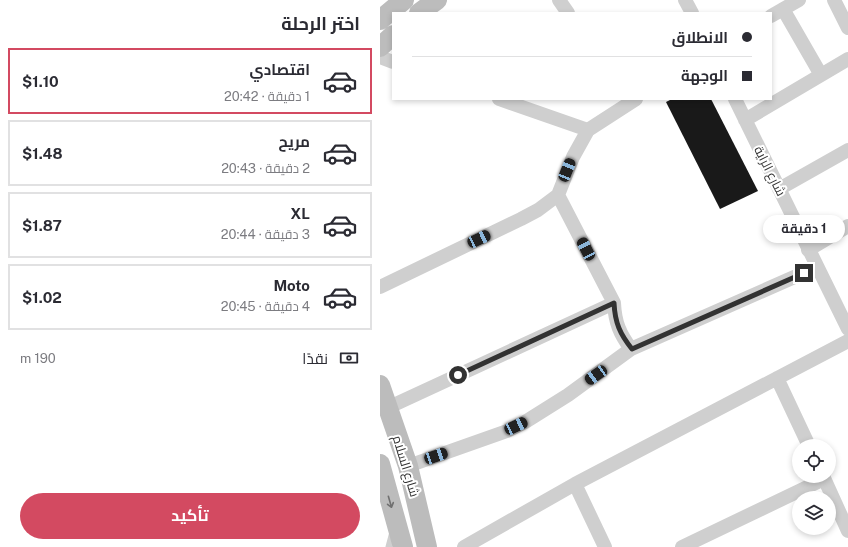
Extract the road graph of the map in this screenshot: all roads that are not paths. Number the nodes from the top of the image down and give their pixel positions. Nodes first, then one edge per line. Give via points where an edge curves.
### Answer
1 (404, 0) edge
2 (437, 0) edge
3 (559, 0) edge
4 (685, 0) edge
5 (799, 0) edge
6 (834, 0) edge
7 (420, 12) edge
8 (567, 12) edge
9 (691, 12) edge
10 (777, 12) edge
11 (380, 20) edge
12 (848, 28) edge
13 (392, 36) edge
14 (380, 47) edge
15 (380, 58) edge
16 (848, 59) edge
17 (392, 62) edge
18 (821, 75) junction
19 (502, 100) edge
20 (633, 100) edge
21 (735, 100) edge
22 (745, 120) junction
23 (588, 130) junction
24 (848, 150) edge
25 (779, 189) junction
26 (558, 195) junction
27 (848, 226) edge
28 (808, 250) junction
29 (817, 267) junction
30 (380, 286) edge
31 (614, 303) junction
32 (848, 329) edge
33 (848, 341) edge
34 (632, 349) junction
35 (777, 378) junction
36 (380, 385) edge
37 (387, 408) junction
38 (806, 439) edge
39 (408, 466) junction
40 (381, 470) edge
41 (811, 483) edge
42 (826, 483) edge
43 (575, 484) junction
44 (396, 522) junction
45 (848, 531) edge
46 (389, 547) edge
47 (403, 547) edge
48 (427, 547) edge
49 (464, 547) edge
50 (605, 547) edge
51 (682, 547) edge

1 - 11 main road
2 - 7 main road
3 - 8 street
4 - 9 street
5 - 10 street
6 - 12 street
10 - 18 street
13 - 14 main road
15 - 17 street
16 - 18 street
18 - 22 street
19 - 23 street
20 - 23 street
21 - 22 street, شارع الراية
22 - 25 street, شارع الراية
23 - 26 street via 573,157
24 - 25 street
25 - 28 street, شارع الراية
26 - 30 street via 521,219
26 - 31 street
27 - 28 street
28 - 29 street, شارع الراية
29 - 32 street, شارع الراية
29 - 34 street
31 - 34 street via 621,336
31 - 37 street
33 - 35 street
34 - 39 street via 526,422
35 - 38 street
35 - 43 street
36 - 37 main road, شارع السلام
37 - 39 main road, شارع السلام
39 - 48 main road, شارع السلام
40 -> 44 main road, شارع السلام
41 - 51 street
42 - 45 street
43 - 49 street
43 - 50 street
44 - 46 lane
44 - 47 main road, شارع السلام

